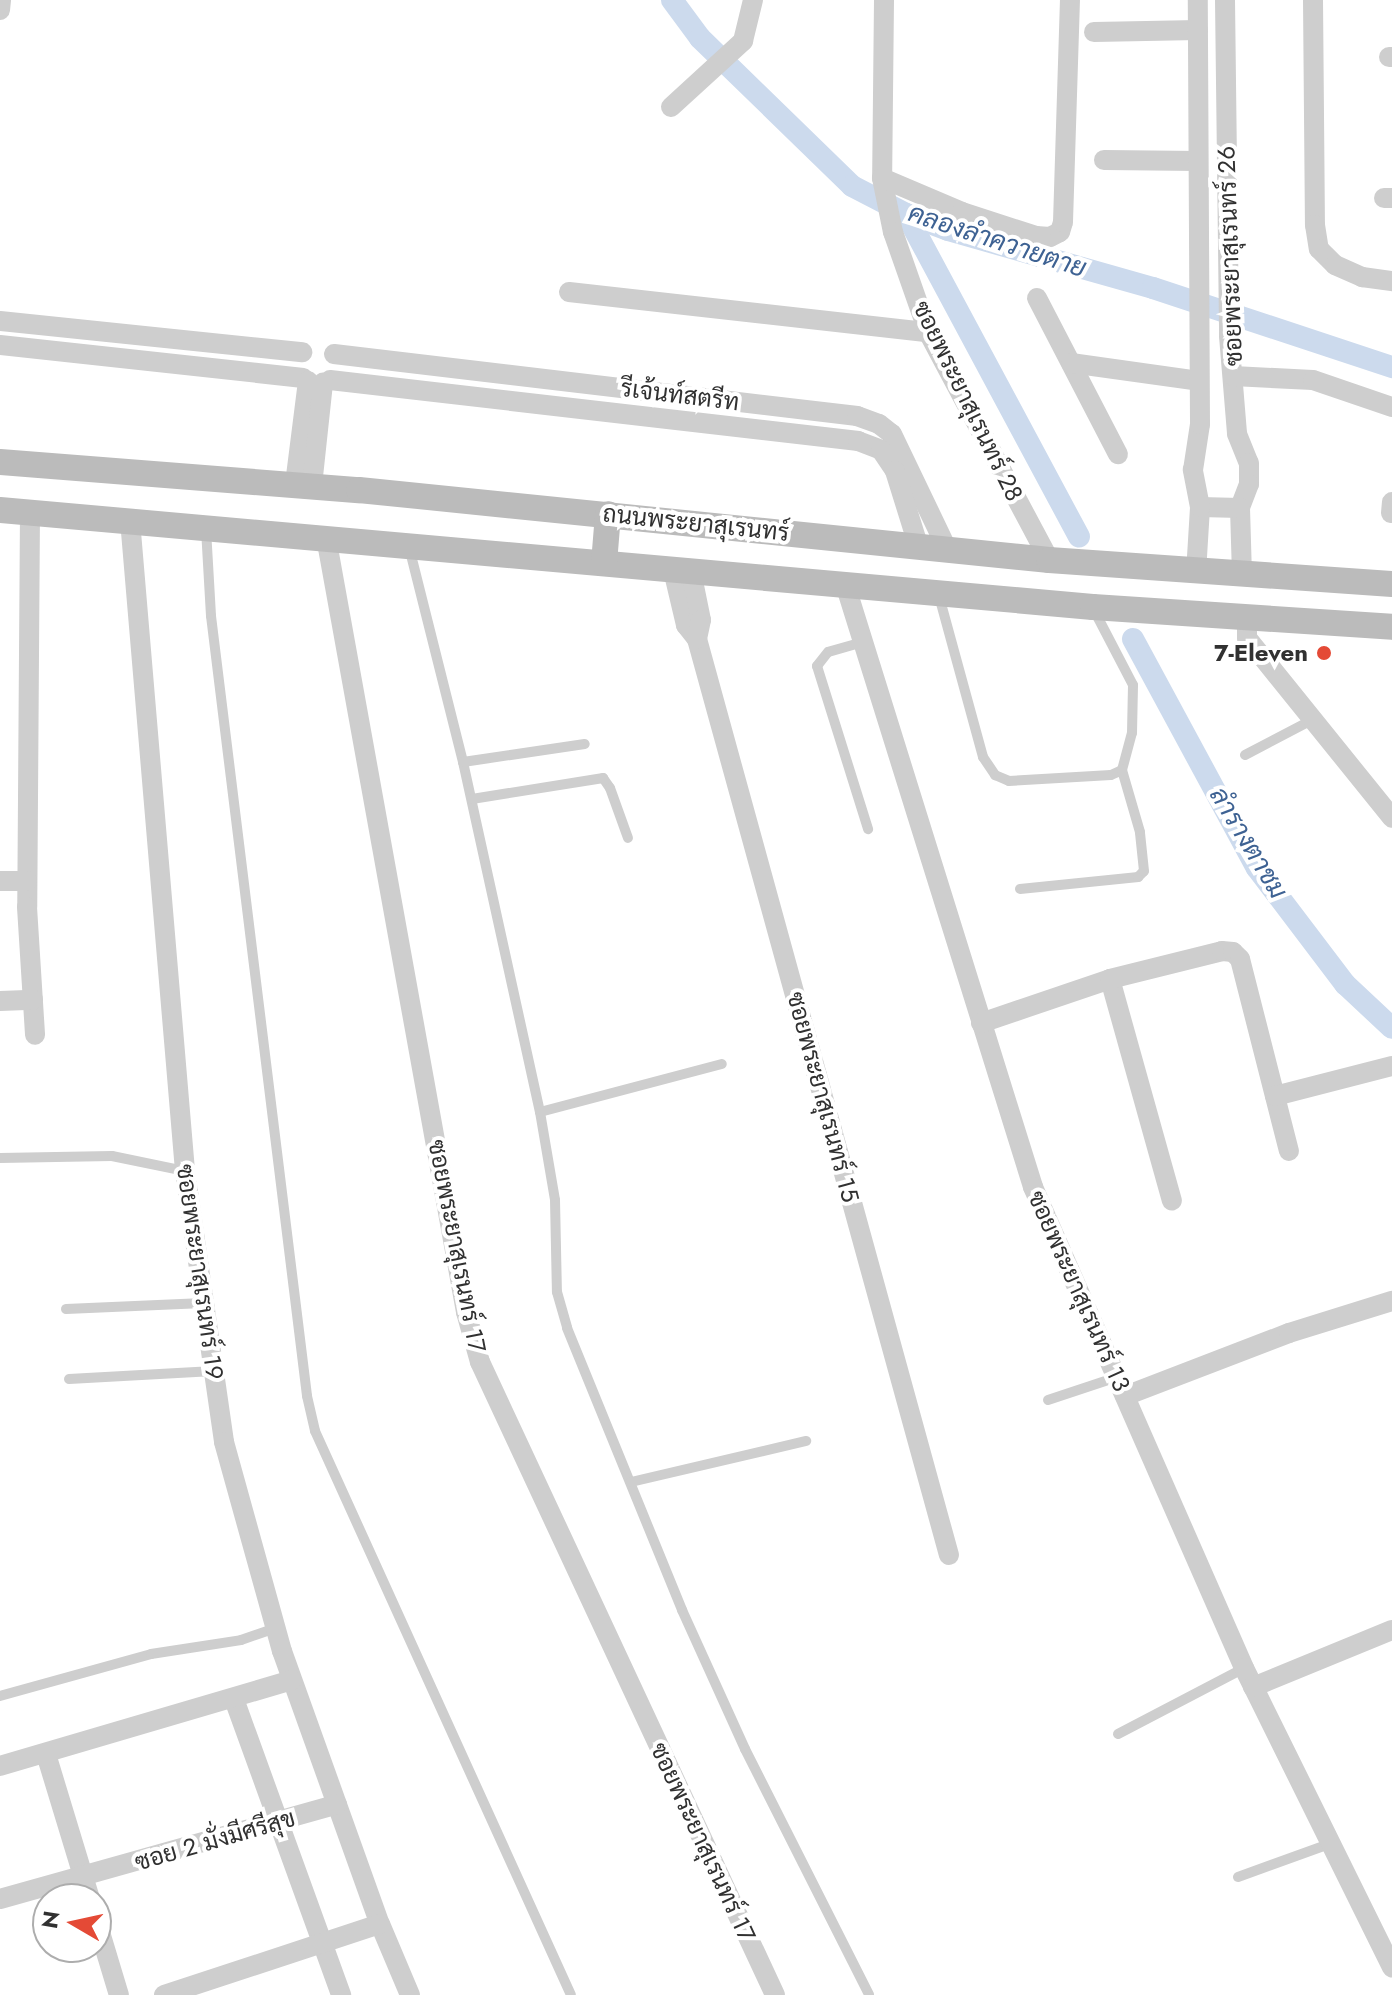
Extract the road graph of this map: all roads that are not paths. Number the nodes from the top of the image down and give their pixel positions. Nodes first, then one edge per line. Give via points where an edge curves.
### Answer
1 (1, 0) edge
2 (884, 0) edge
3 (1070, 0) edge
4 (1198, 0) edge
5 (1225, 0) edge
6 (1313, 0) edge
7 (753, 6) edge
8 (0, 10) edge
9 (1198, 30) junction
10 (1094, 32) dead end
11 (1226, 66) junction
12 (1198, 70) junction
13 (671, 107) dead end
14 (1104, 160) dead end
15 (1198, 161) junction
16 (883, 183) junction
17 (1392, 281) edge
18 (569, 292) dead end
19 (1037, 298) dead end
20 (0, 321) edge
21 (928, 332) junction
22 (0, 345) edge
23 (302, 352) junction
24 (334, 354) junction
25 (1071, 363) junction
26 (1233, 376) junction
27 (316, 381) junction
28 (1199, 381) junction
29 (1392, 407) edge
30 (1118, 454) dead end
31 (0, 462) edge
32 (304, 485) junction
33 (1200, 507) junction
34 (1240, 508) junction
35 (0, 510) edge
36 (30, 511) junction
37 (608, 514) junction
38 (130, 520) junction
39 (206, 527) junction
40 (326, 537) junction
41 (409, 545) junction
42 (919, 548) junction
43 (948, 551) junction
44 (1049, 560) junction
45 (604, 563) junction
46 (682, 570) junction
47 (1196, 573) junction
48 (1242, 576) junction
49 (845, 584) junction
50 (1392, 584) edge
51 (939, 594) junction
52 (1093, 607) junction
53 (1247, 618) junction
54 (1392, 627) edge
55 (863, 642) junction
56 (1310, 721) junction
57 (585, 744) dead end
58 (1245, 755) dead end
59 (463, 762) junction
60 (1122, 770) junction
61 (472, 799) junction
62 (1390, 812) edge
63 (868, 829) dead end
64 (628, 838) dead end
65 (0, 881) edge
66 (27, 881) junction
67 (1020, 889) dead end
68 (1110, 979) junction
69 (33, 1000) junction
70 (0, 1001) edge
71 (981, 1023) junction
72 (35, 1035) dead end
73 (722, 1064) dead end
74 (1392, 1066) edge
75 (1275, 1096) junction
76 (540, 1112) junction
77 (1289, 1151) dead end
78 (0, 1158) edge
79 (185, 1171) junction
80 (1172, 1201) dead end
81 (1392, 1301) edge
82 (205, 1303) junction
83 (66, 1309) dead end
84 (214, 1371) junction
85 (69, 1379) dead end
86 (1121, 1386) junction
87 (1048, 1400) dead end
88 (806, 1441) dead end
89 (631, 1482) junction
90 (949, 1555) dead end
91 (275, 1628) junction
92 (1392, 1630) edge
93 (1244, 1668) junction
94 (292, 1680) junction
95 (1253, 1687) junction
96 (0, 1696) edge
97 (234, 1699) junction
98 (1118, 1734) dead end
99 (46, 1754) junction
100 (0, 1766) edge
101 (337, 1804) junction
102 (279, 1822) junction
103 (1329, 1844) junction
104 (1238, 1877) dead end
105 (83, 1878) junction
106 (85, 1883) edge
107 (0, 1899) edge
108 (380, 1924) junction
109 (323, 1944) junction
110 (109, 1963) edge
111 (1392, 1967) edge
112 (119, 1995) edge
113 (164, 1995) edge
114 (341, 1995) edge
115 (410, 1995) edge
116 (571, 1995) edge
117 (775, 1995) edge
118 (869, 1995) edge

1 - 8 street
2 - 16 street, ซอยพระยาสุเรนทร์ 28
3 - 16 street via 1060,232 1036,236
4 - 9 street, ซอยพระยาสุเรนทร์ 26
5 - 11 street, ซอยพระยาสุเรนทร์ 26
6 - 17 street via 1319,249 1335,265 1362,277
7 - 13 street via 743,41
9 - 10 street
9 - 12 street, ซอยพระยาสุเรนทร์ 26
11 - 12 street
11 - 26 street, ซอยพระยาสุเรนทร์ 26
12 - 15 street, ซอยพระยาสุเรนทร์ 26
14 - 15 street
15 - 28 street, ซอยพระยาสุเรนทร์ 26
16 - 21 street, ซอยพระยาสุเรนทร์ 28 via 893,232
18 - 21 street
19 - 25 street
20 - 23 street, รีเจ้นท์สตรีท
21 - 44 street, ซอยพระยาสุเรนทร์ 28
22 - 27 street, รีเจ้นท์สตรีท
23 - 24 street, รีเจ้นท์สตรีท via 319,344
23 - 27 street via 298,368
24 - 27 street via 337,365
24 - 43 street, รีเจ้นท์สตรีท via 857,416 892,434
25 - 28 street
25 - 30 street
26 - 29 street via 1313,380
26 - 34 street, ซอยพระยาสุเรนทร์ 26 via 1237,434 1249,463 1249,484
27 - 32 street
27 - 42 street, รีเจ้นท์สตรีท via 858,441 881,450 895,471
28 - 33 street, ซอยพระยาสุเรนทร์ 26 via 1193,470
31 - 32 street, ถนนพระยาสุเรนทร์
32 - 37 street, ถนนพระยาสุเรนทร์
33 - 34 street
33 - 47 street, ซอยพระยาสุเรนทร์ 26
34 - 48 street, ซอยพระยาสุเรนทร์ 26
35 - 36 street, ถนนพระยาสุเรนทร์
36 - 38 street, ถนนพระยาสุเรนทร์
36 - 66 street
37 - 42 street, ถนนพระยาสุเรนทร์
37 - 45 street
38 - 39 street, ถนนพระยาสุเรนทร์
38 - 79 street, ซอยพระยาสุเรนทร์ 19
39 - 40 street, ถนนพระยาสุเรนทร์
39 - 116 lane via 211,616 315,1431
40 - 41 street, ถนนพระยาสุเรนทร์
40 - 117 street, ซอยพระยาสุเรนทร์ 17 via 466,1312 480,1362
41 - 45 street, ถนนพระยาสุเรนทร์
41 - 59 lane
42 - 43 street, ถนนพระยาสุเรนทร์
43 - 44 street, ถนนพระยาสุเรนทร์
44 - 47 street, ถนนพระยาสุเรนทร์
45 - 46 street, ถนนพระยาสุเรนทร์
46 - 49 street, ถนนพระยาสุเรนทร์
46 - 90 street, ซอยพระยาสุเรนทร์ 15 via 701,620 697,639
47 - 48 street, ถนนพระยาสุเรนทร์
48 - 50 street, ถนนพระยาสุเรนทร์
49 - 51 street, ถนนพระยาสุเรนทร์
49 - 55 street, ซอยพระยาสุเรนทร์ 13
51 - 52 street, ถนนพระยาสุเรนทร์
51 - 60 lane via 983,757 995,775 1022,782
52 - 53 street, ถนนพระยาสุเรนทร์
52 - 60 lane via 1133,685 1132,733
53 - 54 street, ถนนพระยาสุเรนทร์
53 - 56 street via 1247,638
55 - 63 lane via 828,652 817,666
55 - 71 street, ซอยพระยาสุเรนทร์ 13
56 - 58 lane
56 - 62 street
57 - 59 lane
59 - 61 lane
60 - 67 lane via 1140,832 1144,871 1138,877
61 - 64 lane via 603,778
61 - 76 lane
65 - 66 street
66 - 69 street
68 - 71 street
68 - 75 street via 1233,952 1240,959
68 - 80 street
69 - 70 street
69 - 72 street
71 - 86 street, ซอยพระยาสุเรนทร์ 13 via 1033,1187
73 - 76 lane
74 - 75 street
75 - 77 street
76 - 89 lane via 555,1200 557,1292
78 - 79 lane via 112,1156
79 - 82 street, ซอยพระยาสุเรนทร์ 19
81 - 86 street
82 - 83 lane
82 - 84 street, ซอยพระยาสุเรนทร์ 19
84 - 85 lane
84 - 91 street, ซอยพระยาสุเรนทร์ 19 via 224,1442
86 - 87 lane
86 - 93 street, ซอยพระยาสุเรนทร์ 13
88 - 89 lane
89 - 118 lane via 745,1749
91 - 94 street, ซอยพระยาสุเรนทร์ 19
91 - 96 lane via 241,1640 151,1654
92 - 95 street
93 - 95 street, ซอยพระยาสุเรนทร์ 13
93 - 98 lane
94 - 97 street
94 - 101 street, ซอยพระยาสุเรนทร์ 19
95 - 103 street, ซอยพระยาสุเรนทร์ 13
97 - 99 street
97 - 102 street
99 - 100 street
99 - 105 street
101 - 102 street, ซอย 2 มั่งมีศรีสุข
101 - 108 street, ซอยพระยาสุเรนทร์ 19
102 - 105 street, ซอย 2 มั่งมีศรีสุข
102 - 109 street
103 - 104 lane
103 - 111 street, ซอยพระยาสุเรนทร์ 13
105 - 106 street
105 - 107 street, ซอย 2 มั่งมีศรีสุข
108 - 109 street
108 - 115 street, ซอยพระยาสุเรนทร์ 19
109 - 113 street
109 - 114 street
110 - 112 street

